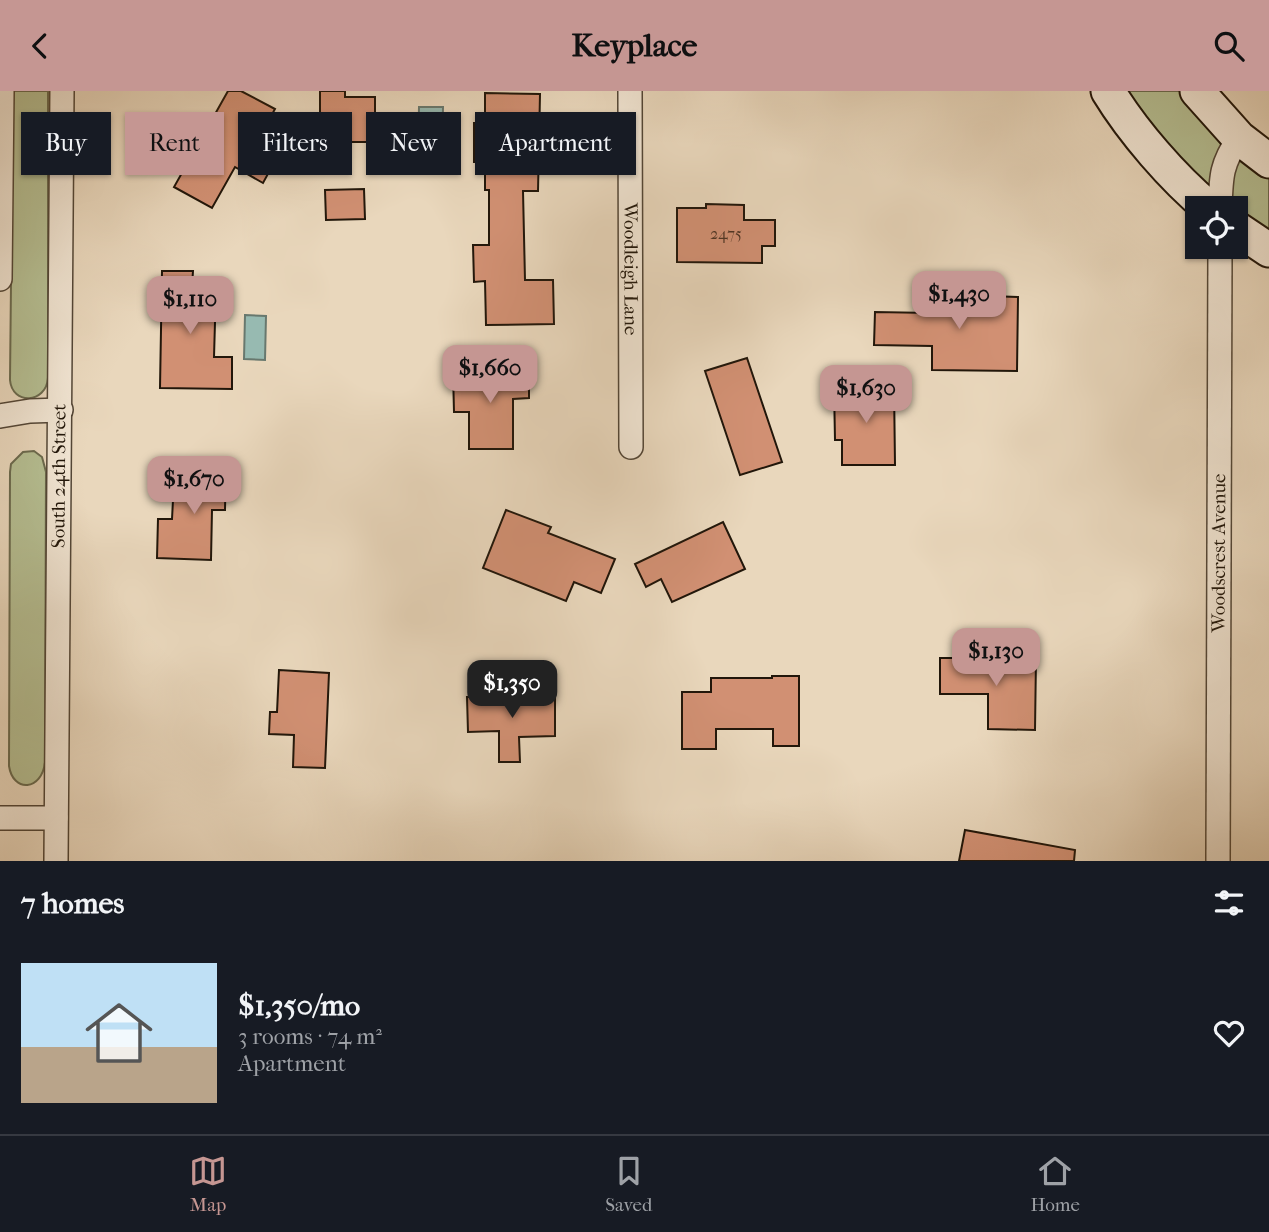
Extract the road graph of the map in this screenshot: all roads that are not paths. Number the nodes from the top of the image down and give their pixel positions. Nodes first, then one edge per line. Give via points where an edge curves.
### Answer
1 (2, 91) edge
2 (62, 91) edge
3 (630, 91) edge
4 (1108, 91) edge
5 (1198, 91) edge
6 (1239, 138) junction
7 (1269, 161) edge
8 (1195, 196) edge
9 (1220, 196) edge
10 (1248, 236) edge
11 (1269, 250) edge
12 (1220, 259) edge
13 (0, 279) edge
14 (61, 410) junction
15 (0, 416) edge
16 (631, 447) dead end
17 (0, 818) edge
18 (56, 818) junction
19 (56, 861) edge
20 (1218, 861) edge

1 - 13 street
2 - 14 street, South 24th Street
3 - 16 street, Woodleigh Lane
4 - 8 main road via 1148,145
5 - 6 main road
6 - 7 main road
6 - 9 street via 1221,170
10 - 11 main road
12 - 20 street, Woodscrest Avenue
14 - 15 street
14 - 18 street, South 24th Street
17 - 18 street
18 - 19 street, South 24th Street

